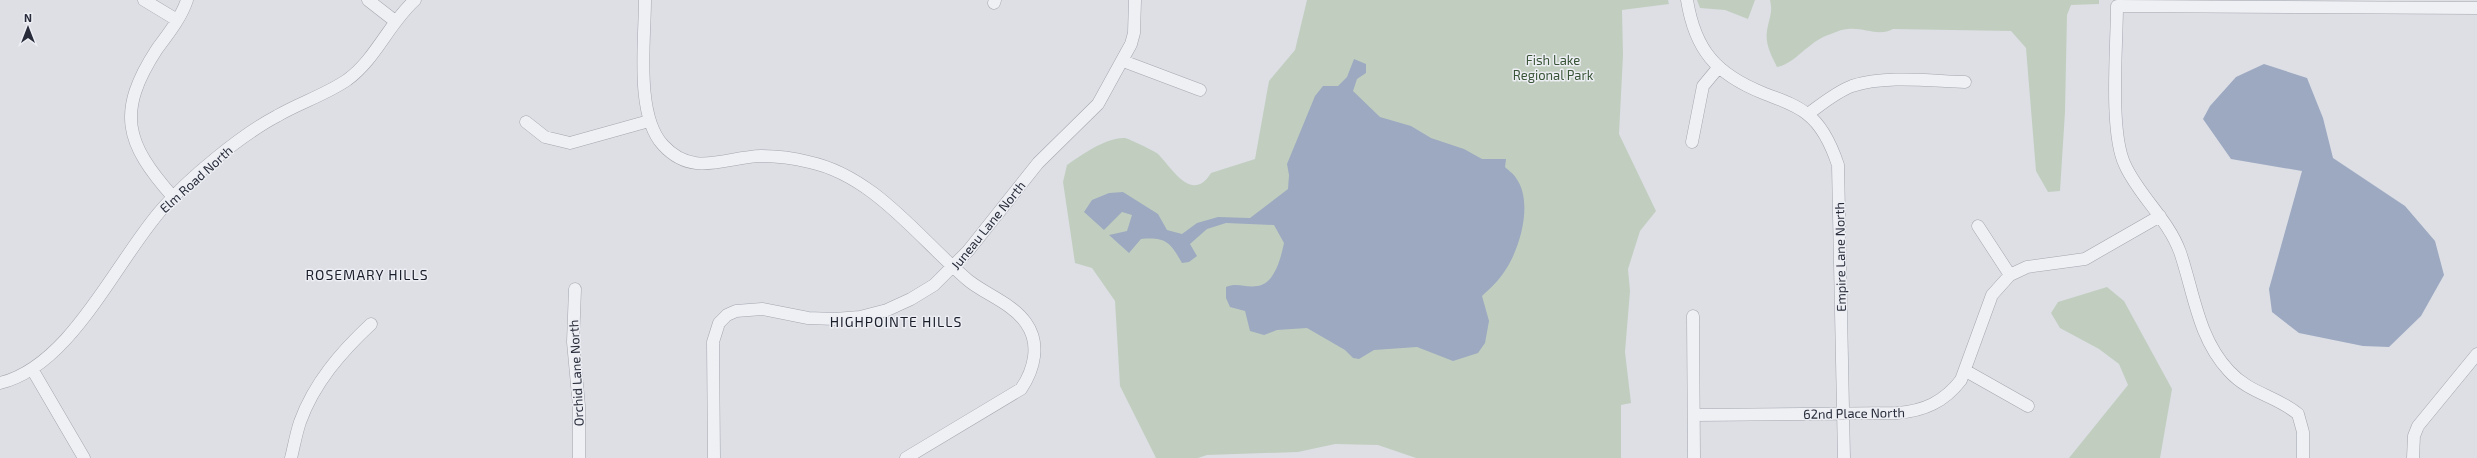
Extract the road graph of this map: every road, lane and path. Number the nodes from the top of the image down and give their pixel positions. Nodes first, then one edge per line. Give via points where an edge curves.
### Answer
1 (144, 0) edge
2 (188, 0) edge
3 (368, 0) edge
4 (416, 0) edge
5 (646, 0) edge
6 (1135, 0) edge
7 (1687, 0) edge
8 (2311, 3) edge
9 (2477, 8) edge
10 (177, 20) junction
11 (395, 21) junction
12 (1123, 61) junction
13 (1718, 68) junction
14 (1965, 82) dead end
15 (1200, 90) dead end
16 (1808, 114) junction
17 (649, 121) junction
18 (526, 122) dead end
19 (1692, 142) dead end
20 (173, 197) junction
21 (2160, 216) junction
22 (1978, 226) dead end
23 (954, 267) junction
24 (2010, 275) junction
25 (575, 289) dead end
26 (1692, 316) dead end
27 (371, 324) dead end
28 (2477, 354) edge
29 (32, 369) junction
30 (1966, 371) junction
31 (0, 383) edge
32 (2028, 406) dead end
33 (1842, 414) junction
34 (1694, 415) junction
35 (84, 458) edge
36 (291, 458) edge
37 (580, 458) edge
38 (714, 458) edge
39 (906, 458) edge
40 (1694, 458) edge
41 (1844, 458) edge
42 (2303, 458) edge
43 (2413, 458) edge

1 - 10 street
2 - 10 street
3 - 11 street
4 - 11 street, Elm Road North
5 - 17 street via 645,101
6 - 12 street, Juneau Lane North via 1134,34
7 - 13 street, Empire Lane North via 1695,34 1705,53
8 - 9 street
8 - 21 street via 2117,6 2119,146 2133,183
10 - 20 street via 144,69 136,86 131,112 132,133 142,158
11 - 20 street, Elm Road North via 367,60 347,80 258,126
12 - 15 street
12 - 23 street, Juneau Lane North via 1098,104 1038,164
13 - 16 street, Empire Lane North via 1737,82
13 - 19 street via 1703,86
14 - 16 street via 1887,81 1852,86
16 - 33 street, Empire Lane North via 1832,146 1838,165
17 - 18 street via 570,143 545,137
17 - 23 street via 654,134 664,146 677,156 692,162 706,165 761,156 786,157 836,171 859,183 880,199
20 - 29 street, Elm Road North via 144,232 70,334 45,360
21 - 24 street, 62nd Place North via 2085,259 2027,268
21 - 42 street via 2179,250 2205,337 2216,355 2240,382 2298,414 2303,432
22 - 24 street
23 - 38 street, Juneau Lane North via 934,285 911,300 860,317 808,318 762,309 736,311 727,315 719,323 713,342
23 - 39 street via 986,294 1016,312 1027,323 1034,343 1034,364 1021,389
24 - 30 street, 62nd Place North via 1992,295
25 - 37 street, Orchid Lane North via 573,342 579,406
26 - 34 street
27 - 36 street via 338,357 312,394 300,423
28 - 43 street via 2421,421 2414,436
29 - 31 street, Elm Road North
29 - 35 street
30 - 32 street
30 - 33 street, 62nd Place North via 1952,391 1928,408 1897,413
33 - 34 street, 62nd Place North
33 - 41 street, Empire Lane North
34 - 40 street

